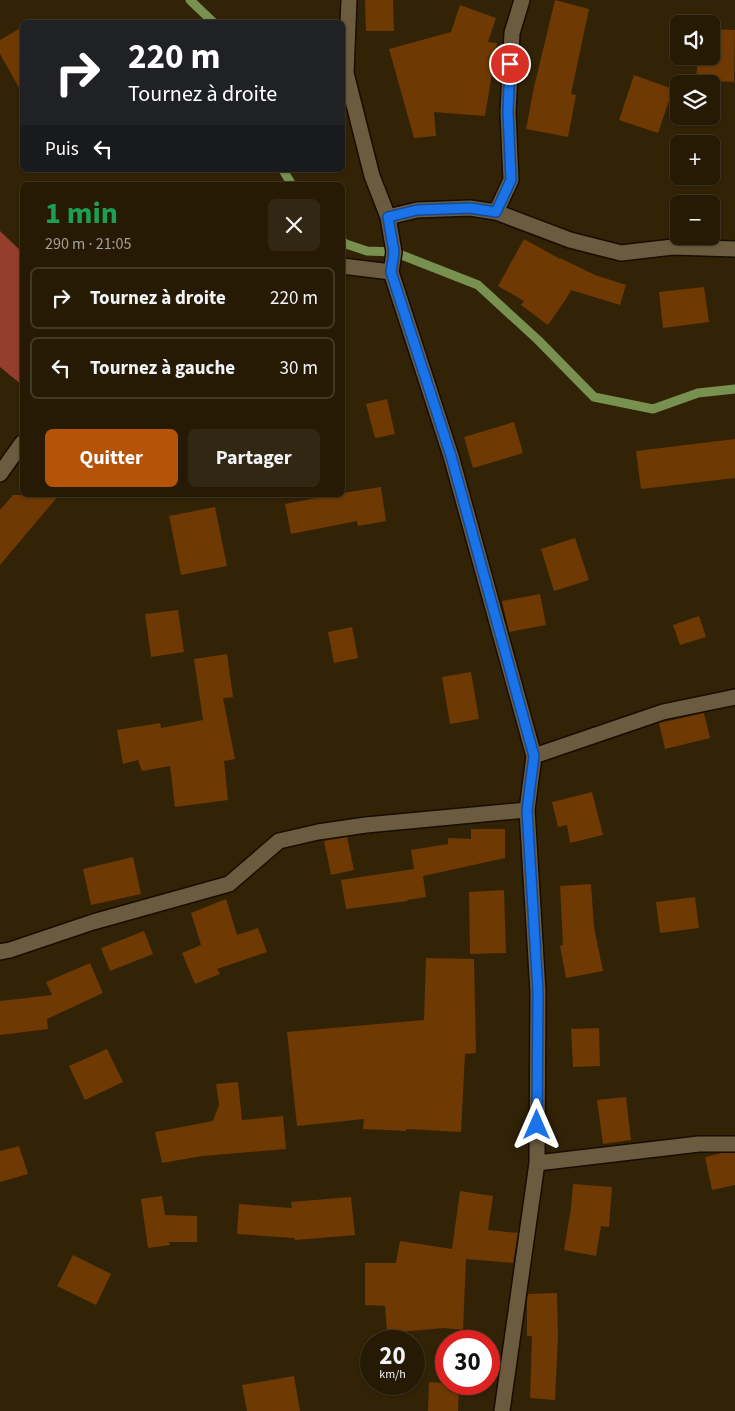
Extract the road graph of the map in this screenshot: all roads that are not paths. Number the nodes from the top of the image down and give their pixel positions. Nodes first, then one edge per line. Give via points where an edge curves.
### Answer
1 (349, 0) edge
2 (522, 0) edge
3 (496, 212) junction
4 (388, 217) junction
5 (735, 249) edge
6 (345, 266) edge
7 (391, 272) junction
8 (20, 446) edge
9 (0, 474) edge
10 (735, 697) edge
11 (534, 756) junction
12 (527, 810) junction
13 (0, 952) edge
14 (735, 1144) edge
15 (537, 1163) junction
16 (502, 1411) edge

1 - 4 street via 346,73 372,176
2 - 3 street via 512,32 508,112 511,180
3 - 4 street via 470,208 417,210
3 - 5 street via 570,240 621,253 673,247
4 - 7 street via 394,252
6 - 7 street
7 - 11 street via 451,456
8 - 9 street
10 - 11 street via 663,712
11 - 12 street
12 - 13 street via 366,825 279,841 230,884
12 - 15 street via 538,992
14 - 15 street via 699,1144
15 - 16 street

